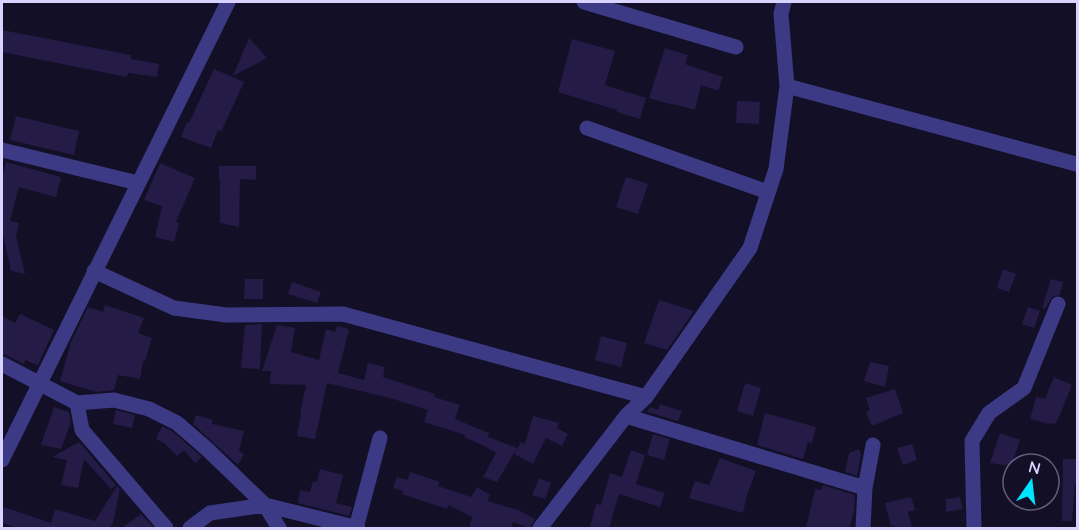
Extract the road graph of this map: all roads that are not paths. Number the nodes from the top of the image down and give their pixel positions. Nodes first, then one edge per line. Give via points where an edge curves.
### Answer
1 (228, 2) edge
2 (584, 2) edge
3 (784, 2) edge
4 (736, 47) dead end
5 (787, 86) junction
6 (586, 128) dead end
7 (2, 150) edge
8 (1076, 164) dead end
9 (138, 183) junction
10 (768, 192) junction
11 (94, 271) junction
12 (1058, 304) dead end
13 (2, 364) edge
14 (39, 383) junction
15 (646, 397) junction
16 (77, 403) junction
17 (626, 416) junction
18 (380, 438) dead end
19 (873, 446) dead end
20 (2, 460) edge
21 (865, 488) junction
22 (265, 505) junction
23 (166, 528) edge
24 (190, 528) edge
25 (279, 528) edge
26 (357, 528) edge
27 (540, 528) edge
28 (863, 528) edge
29 (974, 528) edge

1 - 9 street
2 - 4 street
3 - 5 street via 781,14
5 - 8 street
5 - 10 street via 776,169
6 - 10 street
7 - 9 street
9 - 11 street
10 - 15 street via 750,248
11 - 14 street
11 - 15 street via 174,309 226,315 343,314
12 - 29 street via 1024,388 989,413 972,441
13 - 14 street
14 - 16 street
14 - 20 street
15 - 17 street
16 - 22 street via 114,400 149,409 177,423
16 - 23 street via 82,430
17 - 21 street
17 - 27 street
18 - 26 street
19 - 21 street
21 - 28 street
22 - 24 street via 210,513
22 - 25 street
22 - 26 street

